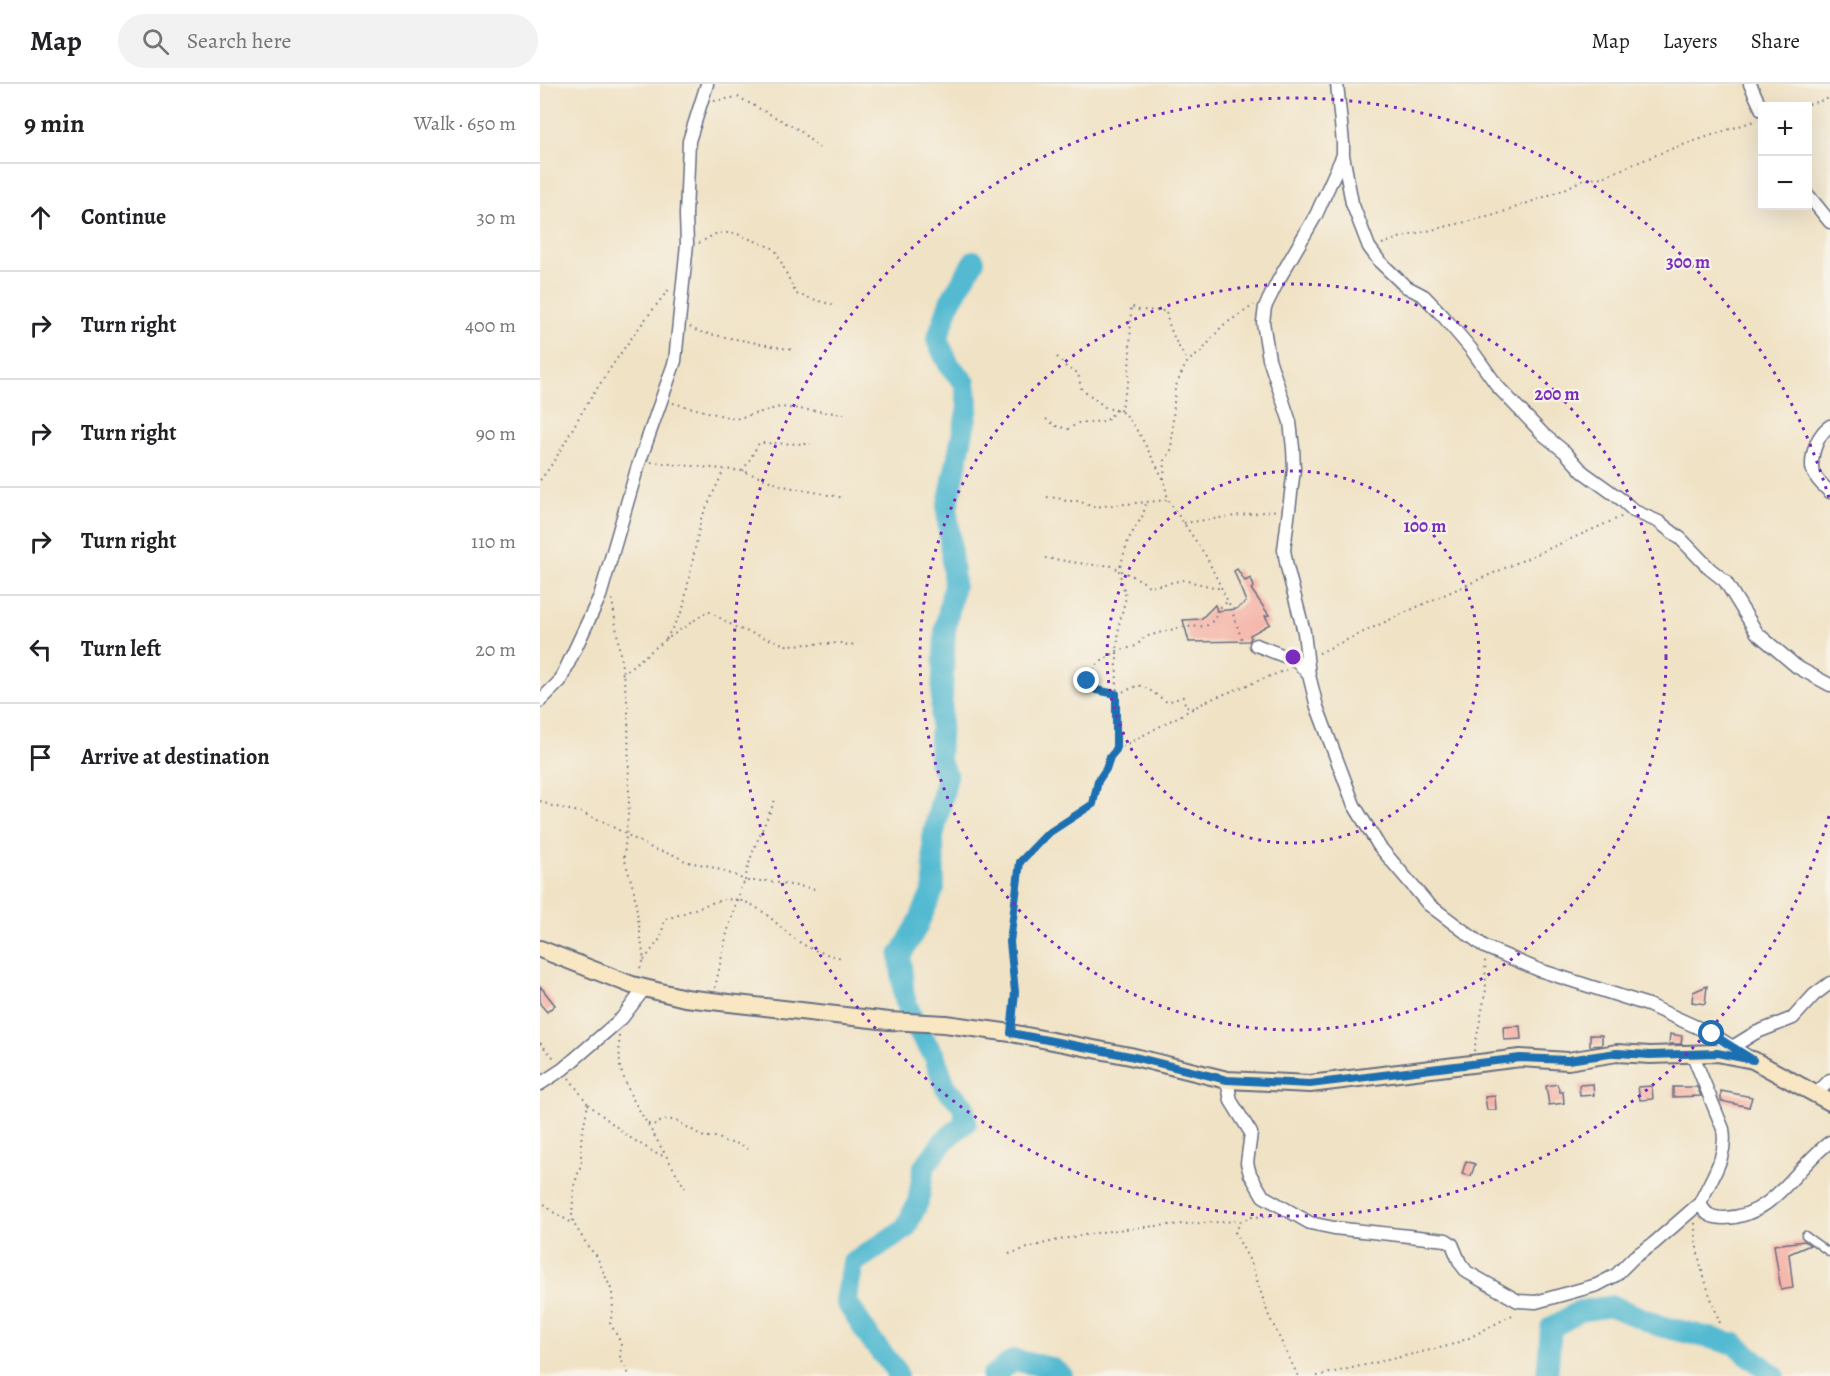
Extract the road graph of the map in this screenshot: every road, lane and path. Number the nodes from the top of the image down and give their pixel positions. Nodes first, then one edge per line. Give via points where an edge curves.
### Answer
1 (707, 84) edge
2 (1337, 84) edge
3 (1750, 84) edge
4 (1830, 98) edge
5 (1758, 102) edge
6 (702, 103) junction
7 (1812, 103) edge
8 (1758, 119) edge
9 (819, 148) dead end
10 (1343, 155) junction
11 (1812, 200) edge
12 (1830, 222) edge
13 (687, 244) junction
14 (1370, 247) junction
15 (682, 271) junction
16 (836, 306) dead end
17 (1265, 307) junction
18 (678, 319) junction
19 (793, 350) dead end
20 (1057, 357) dead end
21 (1188, 361) junction
22 (661, 400) junction
23 (1116, 410) junction
24 (1120, 411) junction
25 (844, 414) dead end
26 (1046, 419) dead end
27 (1830, 426) edge
28 (812, 444) dead end
29 (640, 460) junction
30 (725, 470) junction
31 (743, 471) junction
32 (540, 480) edge
33 (1164, 480) junction
34 (1830, 492) edge
35 (1047, 497) dead end
36 (844, 498) dead end
37 (1168, 500) junction
38 (1146, 503) junction
39 (1290, 509) junction
40 (1634, 512) junction
41 (1184, 523) junction
42 (1045, 558) dead end
43 (1119, 571) junction
44 (1222, 589) junction
45 (611, 593) dead end
46 (1228, 601) junction
47 (664, 641) junction
48 (857, 644) dead end
49 (1256, 645) joint
50 (1117, 651) junction
51 (1306, 667) junction
52 (622, 674) junction
53 (1830, 685) edge
54 (1116, 694) junction
55 (540, 701) edge
56 (1194, 708) junction
57 (1116, 750) junction
58 (776, 797) dead end
59 (540, 801) edge
60 (625, 835) junction
61 (746, 881) junction
62 (816, 889) dead end
63 (738, 900) junction
64 (1485, 947) junction
65 (540, 950) edge
66 (842, 958) dead end
67 (644, 960) junction
68 (1830, 983) edge
69 (638, 987) junction
70 (711, 1002) junction
71 (622, 1018) junction
72 (1011, 1033) junction
73 (540, 1044) edge
74 (1734, 1046) junction
75 (1692, 1053) junction
76 (1753, 1060) junction
77 (1474, 1062) junction
78 (563, 1069) junction
79 (1227, 1080) junction
80 (1830, 1080) edge
81 (540, 1084) edge
82 (1823, 1098) edge
83 (588, 1104) junction
84 (648, 1124) junction
85 (1830, 1142) edge
86 (749, 1150) dead end
87 (666, 1153) junction
88 (685, 1188) dead end
89 (540, 1200) edge
90 (1700, 1203) junction
91 (1274, 1216) dead end
92 (1241, 1221) junction
93 (574, 1224) junction
94 (1805, 1235) dead end
95 (1830, 1253) edge
96 (1009, 1254) dead end
97 (1536, 1302) junction
98 (1721, 1326) dead end
99 (630, 1376) edge
100 (1298, 1376) edge
101 (1317, 1376) edge

1 - 6 street
2 - 10 street
3 - 5 street
4 - 7 path
6 - 9 path via 738,97 799,129
6 - 13 street via 689,141
8 - 14 path via 1604,177 1582,180 1496,215
10 - 14 street via 1352,203
10 - 17 street via 1316,215
11 - 12 street
13 - 15 street
13 - 16 path via 702,243 717,232 735,233 775,249 796,294
14 - 40 street via 1392,274 1424,296 1443,316 1498,387 1544,435
15 - 18 street
15 - 32 path via 625,347
17 - 21 path via 1255,305 1222,326 1201,352
17 - 39 street via 1265,342 1290,422 1294,469
18 - 19 path via 699,332
18 - 22 street via 675,361
20 - 23 path via 1078,373 1081,388 1106,408
21 - 24 path via 1168,324 1166,311 1131,306 1129,373
21 - 33 path via 1175,388 1171,451
22 - 25 path via 735,419 780,407
22 - 29 street
23 - 24 path
23 - 26 path via 1106,421 1078,423 1069,429
24 - 33 path via 1140,435
27 - 34 street via 1818,439 1811,465 1817,480
28 - 31 path via 759,443
29 - 30 path
29 - 55 street via 600,596 560,681
30 - 31 path
30 - 47 path via 701,519 683,609
31 - 36 path via 783,486
33 - 37 path
35 - 38 path via 1093,507
37 - 38 path
37 - 41 path
38 - 43 path via 1128,540
39 - 41 path
39 - 51 street via 1284,550 1304,632
40 - 51 path via 1419,606
40 - 53 street via 1659,522 1681,539 1725,581 1757,633 1797,666
41 - 44 path
42 - 43 path via 1098,567 1110,565
43 - 44 path via 1136,576 1150,587 1183,580
43 - 50 path via 1126,597
44 - 46 path
45 - 52 path
46 - 49 path via 1242,641 1248,647
46 - 50 path via 1206,626 1162,632
47 - 48 path via 708,611 737,628 786,645
47 - 52 path
49 - 51 street
50 - 54 path
50 - 54 path via 1096,665 1087,681 1096,690
51 - 56 path via 1286,670
51 - 64 street via 1328,739 1366,827 1428,904
52 - 60 path via 628,708 629,804
54 - 56 path via 1138,685 1167,702 1183,697 1186,707
54 - 57 path
56 - 57 path
57 - 72 path via 1098,781 1093,804 1047,834 1020,862 1010,942 1015,992
58 - 61 path via 748,861
59 - 60 path via 602,821
60 - 61 path via 655,850
60 - 67 path via 624,857 634,891
61 - 62 path
61 - 63 path
63 - 66 path via 779,923 806,946
63 - 67 path via 723,900 665,920 660,939
63 - 70 path
64 - 74 street via 1539,970 1648,1005
64 - 77 path via 1486,990
65 - 69 street
67 - 69 path
68 - 74 street via 1793,1018
69 - 70 street
69 - 71 street
70 - 72 street
71 - 78 street
71 - 84 path via 620,1068
72 - 79 street
73 - 78 path
74 - 76 street
75 - 76 street
75 - 77 street via 1617,1053 1568,1060 1520,1058
75 - 90 street via 1726,1142
76 - 82 street
77 - 79 street via 1310,1084
78 - 81 street
78 - 83 path
79 - 97 street via 1231,1101 1251,1133 1247,1163 1263,1196 1310,1223 1446,1240 1467,1272 1518,1301
80 - 82 street
83 - 87 path via 629,1137 660,1156
83 - 93 path via 581,1164 574,1186
84 - 86 path via 667,1119 677,1121 704,1137 718,1137
84 - 87 path
85 - 90 street via 1765,1206 1732,1218 1714,1218
87 - 88 path
89 - 93 path
90 - 97 street via 1616,1275 1597,1285
90 - 98 path via 1695,1242
91 - 92 path
92 - 96 path via 1161,1225 1075,1236
92 - 100 path via 1235,1233
93 - 99 path via 596,1255 612,1291 610,1323 621,1343 620,1358
94 - 95 lane
97 - 101 path via 1448,1346

